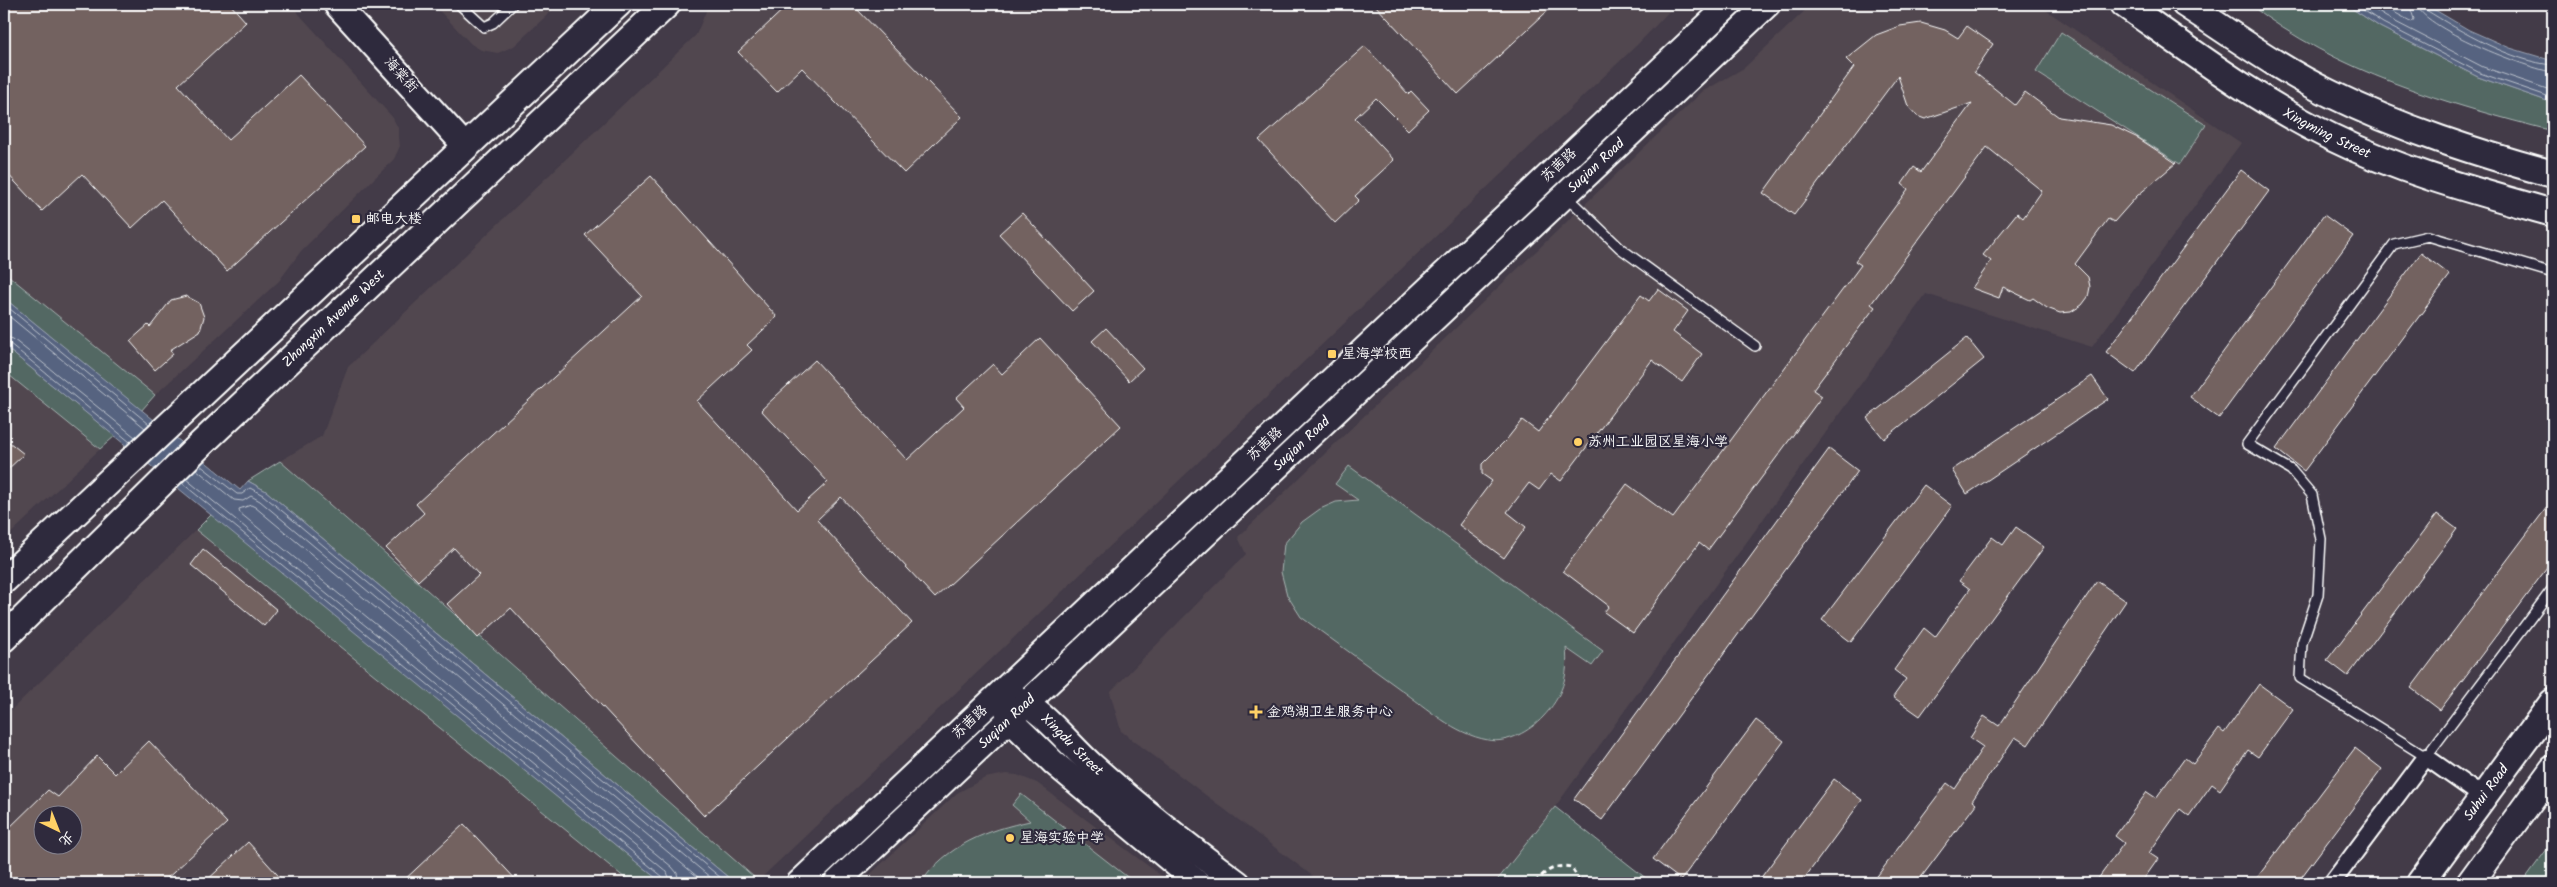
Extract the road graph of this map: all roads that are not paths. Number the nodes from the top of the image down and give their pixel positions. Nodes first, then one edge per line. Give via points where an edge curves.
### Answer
1 (336, 4) edge
2 (459, 4) edge
3 (513, 4) edge
4 (618, 4) edge
5 (667, 4) edge
6 (1730, 4) edge
7 (1768, 4) edge
8 (2124, 4) edge
9 (2185, 4) edge
10 (466, 147) junction
11 (2553, 174) edge
12 (1564, 194) junction
13 (2553, 213) edge
14 (2553, 273) edge
15 (1756, 346) dead end
16 (4, 580) edge
17 (2553, 588) edge
18 (4, 638) edge
19 (1001, 693) junction
20 (2553, 702) edge
21 (1028, 703) junction
22 (1010, 720) junction
23 (2426, 757) junction
24 (2553, 769) edge
25 (2483, 797) junction
26 (2545, 798) edge
27 (799, 883) edge
28 (836, 883) edge
29 (1198, 883) edge
30 (1238, 883) edge
31 (2332, 883) edge
32 (2420, 883) edge
33 (2470, 883) edge

1 - 10 main road, 海棠街
2 - 3 lane via 484,27
4 - 10 main road
5 - 18 main road, Zhongxin Avenue West via 202,443
6 - 19 main road, 苏茜路
7 - 12 main road, Suqian Road
8 - 13 main road, Xingming Street via 2255,96 2331,137 2414,172
9 - 11 main road via 2278,66 2353,105 2430,136
10 - 16 main road
12 - 15 lane via 1620,248
12 - 21 main road, Suqian Road
14 - 23 lane via 2428,236 2394,244 2247,444 2291,470 2312,495 2321,539 2318,594 2302,643 2300,678
17 - 23 lane
19 - 21 main road, Xingdu Street
19 - 22 main road, Xingdu Street
19 - 27 main road, 苏茜路
20 - 25 main road, Suhui Road
21 - 22 main road, Suqian Road
21 - 30 main road, Xingdu Street via 1072,748 1127,796
22 - 28 main road, Suqian Road
22 - 29 main road, Xingdu Street via 1054,763
23 - 25 street
23 - 31 street
24 - 26 main road
25 - 32 main road, Suhui Road
26 - 33 main road

